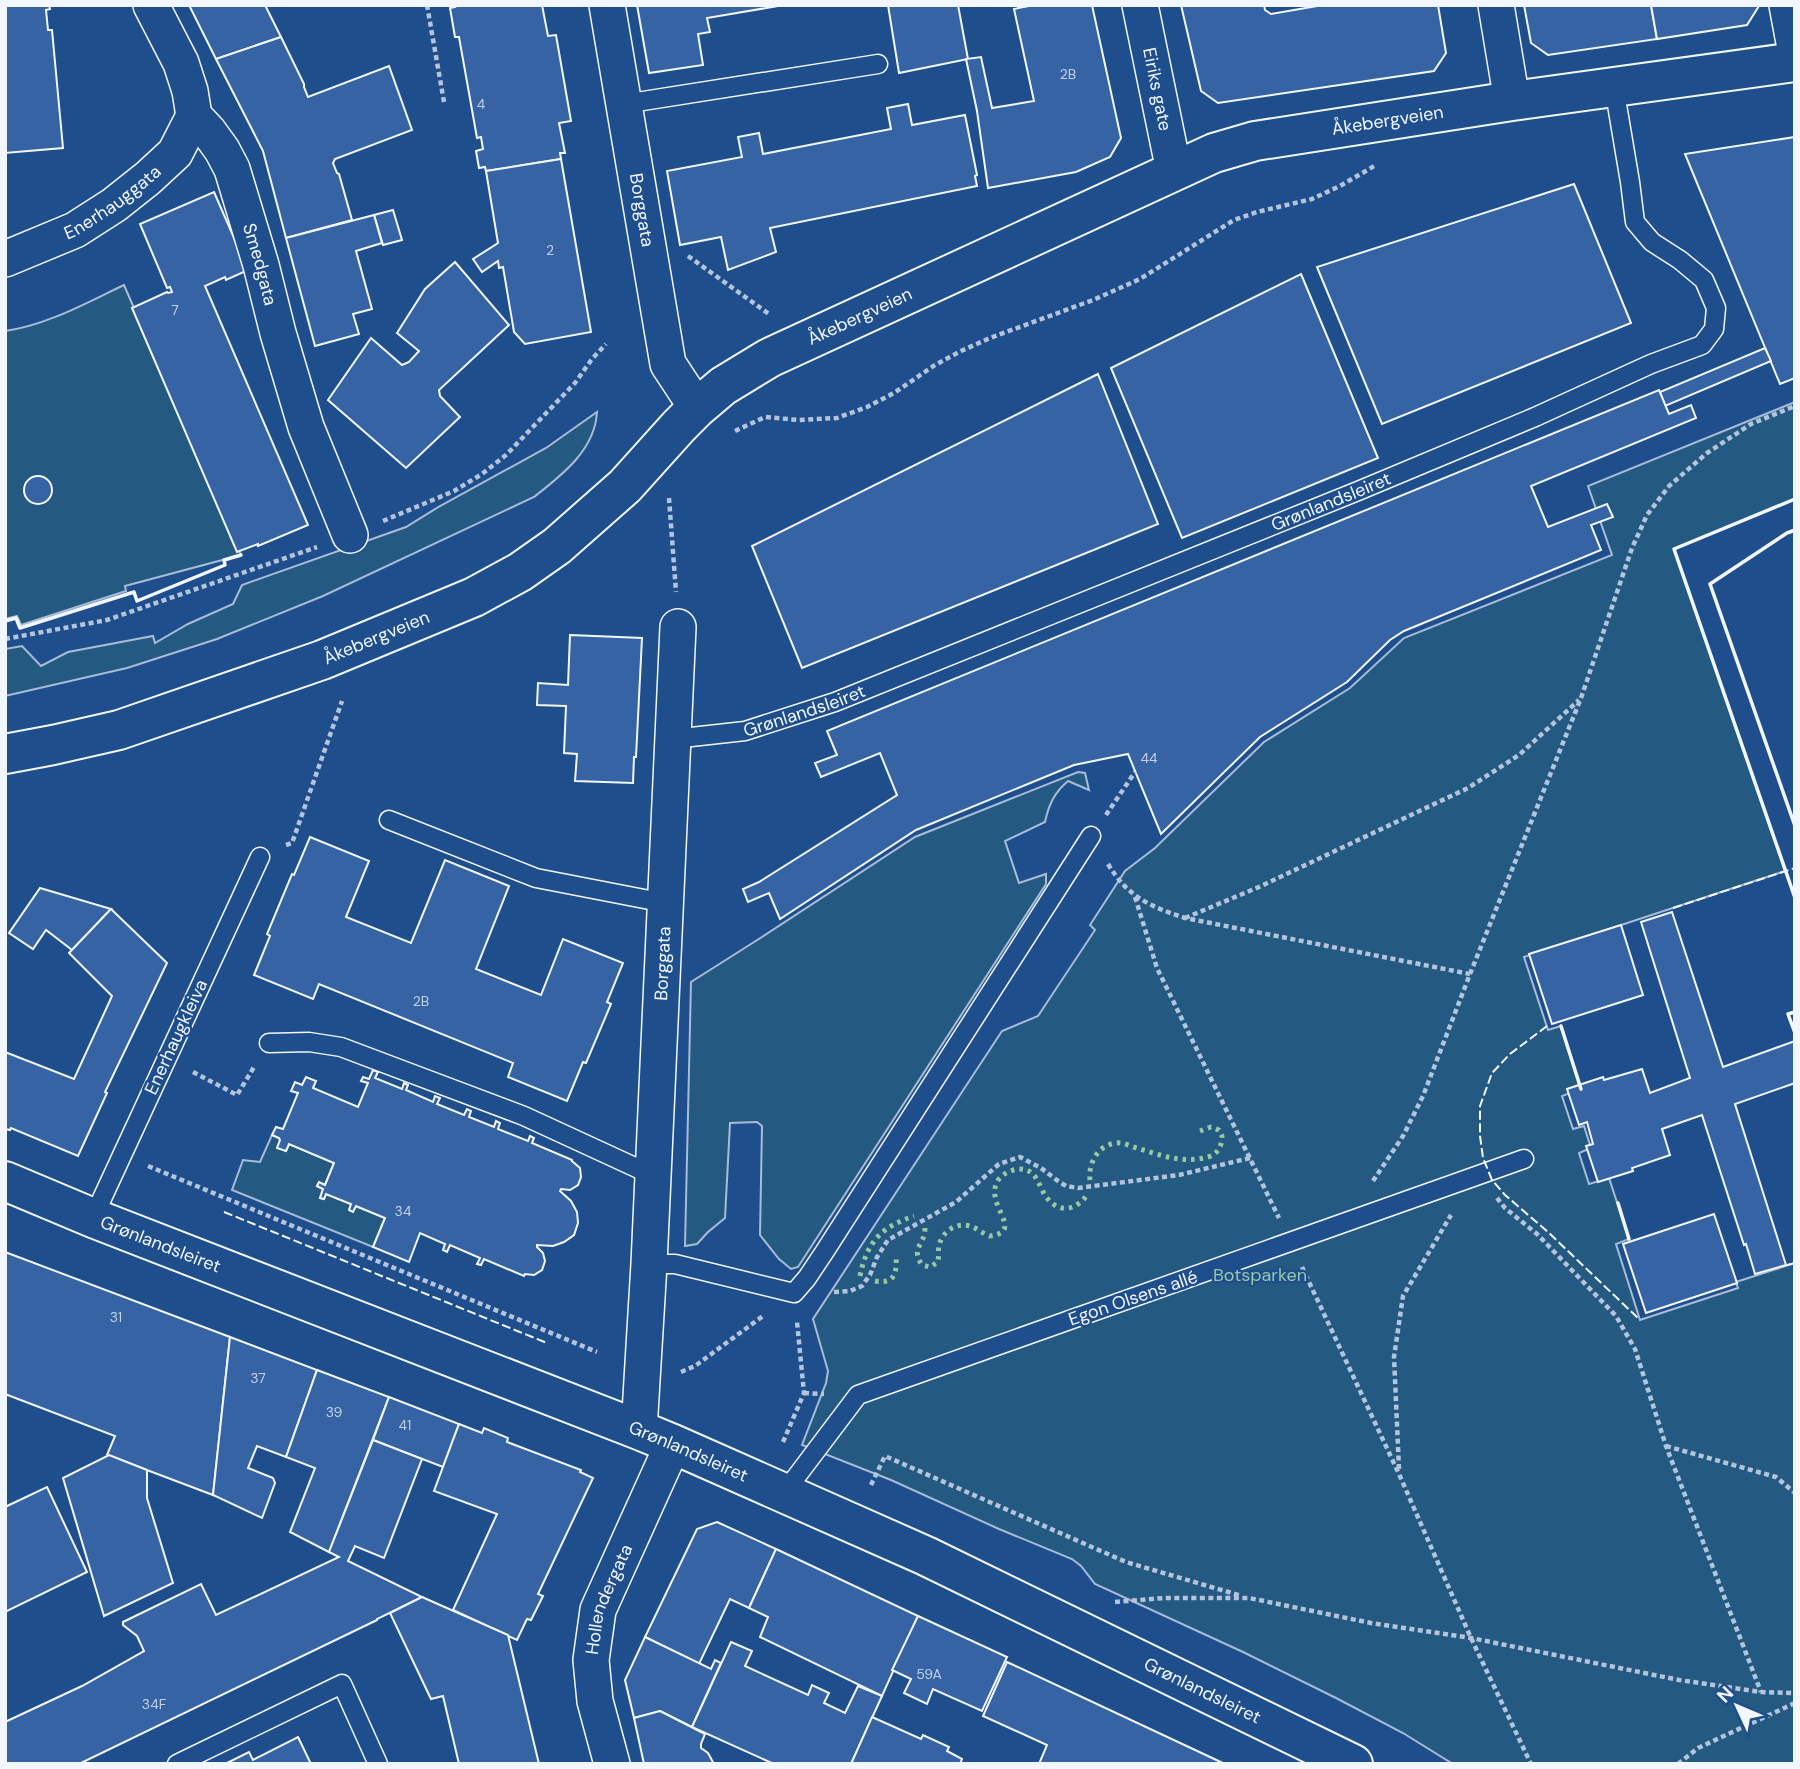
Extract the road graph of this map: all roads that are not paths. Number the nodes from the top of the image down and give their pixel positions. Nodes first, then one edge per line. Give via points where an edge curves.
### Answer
1 (151, 5) edge
2 (607, 5) edge
3 (1140, 5) edge
4 (1496, 5) edge
5 (1787, 5) edge
6 (1795, 48) edge
7 (1795, 62) edge
8 (878, 64) dead end
9 (1614, 87) junction
10 (1512, 101) junction
11 (624, 104) junction
12 (194, 116) junction
13 (1174, 172) junction
14 (5, 259) edge
15 (697, 408) junction
16 (349, 535) dead end
17 (678, 627) road end
18 (673, 738) junction
19 (5, 754) edge
20 (389, 820) dead end
21 (1091, 836) road end
22 (260, 857) road end
23 (665, 903) junction
24 (269, 1043) road end
25 (1524, 1159) dead end
26 (652, 1175) junction
27 (5, 1181) edge
28 (93, 1218) junction
29 (649, 1264) junction
30 (639, 1430) junction
31 (673, 1444) junction
32 (784, 1493) junction
33 (177, 1764) edge
34 (377, 1764) edge
35 (612, 1764) edge
36 (1353, 1764) edge

1 - 12 street, Smedgata via 181,63
2 - 11 street, Borggata
3 - 13 street, Eiriks gate
4 - 10 street
5 - 6 street
7 - 9 street, Åkebergveien
8 - 11 lane
9 - 10 street, Åkebergveien
9 - 18 lane, Grønlandsleiret via 1635,222 1652,243 1704,280 1716,308 1714,329 1702,345 1358,491 835,702 745,731
10 - 13 street, Åkebergveien via 1255,141
11 - 15 street, Borggata via 668,364
12 - 14 street, Enerhauggata via 175,153 114,205 75,230
12 - 16 street, Smedgata via 232,169 306,427
13 - 15 street, Åkebergveien via 769,358
15 - 19 street, Åkebergveien via 625,486 557,546 474,597 322,660 119,730
17 - 18 street, Borggata
18 - 23 street, Borggata
20 - 23 lane via 536,878
21 - 29 lane via 794,1293 675,1264
22 - 28 lane, Enerhaugkleiva
23 - 26 street, Borggata
24 - 26 lane via 341,1047 524,1116
25 - 32 lane, Egon Olsens allé via 858,1395
26 - 29 street, Borggata
27 - 28 street, Grønlandsleiret
28 - 30 street, Grønlandsleiret
29 - 30 street, Borggata
30 - 31 street, Grønlandsleiret
31 - 32 street, Grønlandsleiret
31 - 35 street, Hollendergata via 598,1610 591,1660 595,1701
32 - 36 street, Grønlandsleiret via 926,1556
33 - 34 lane via 342,1684

